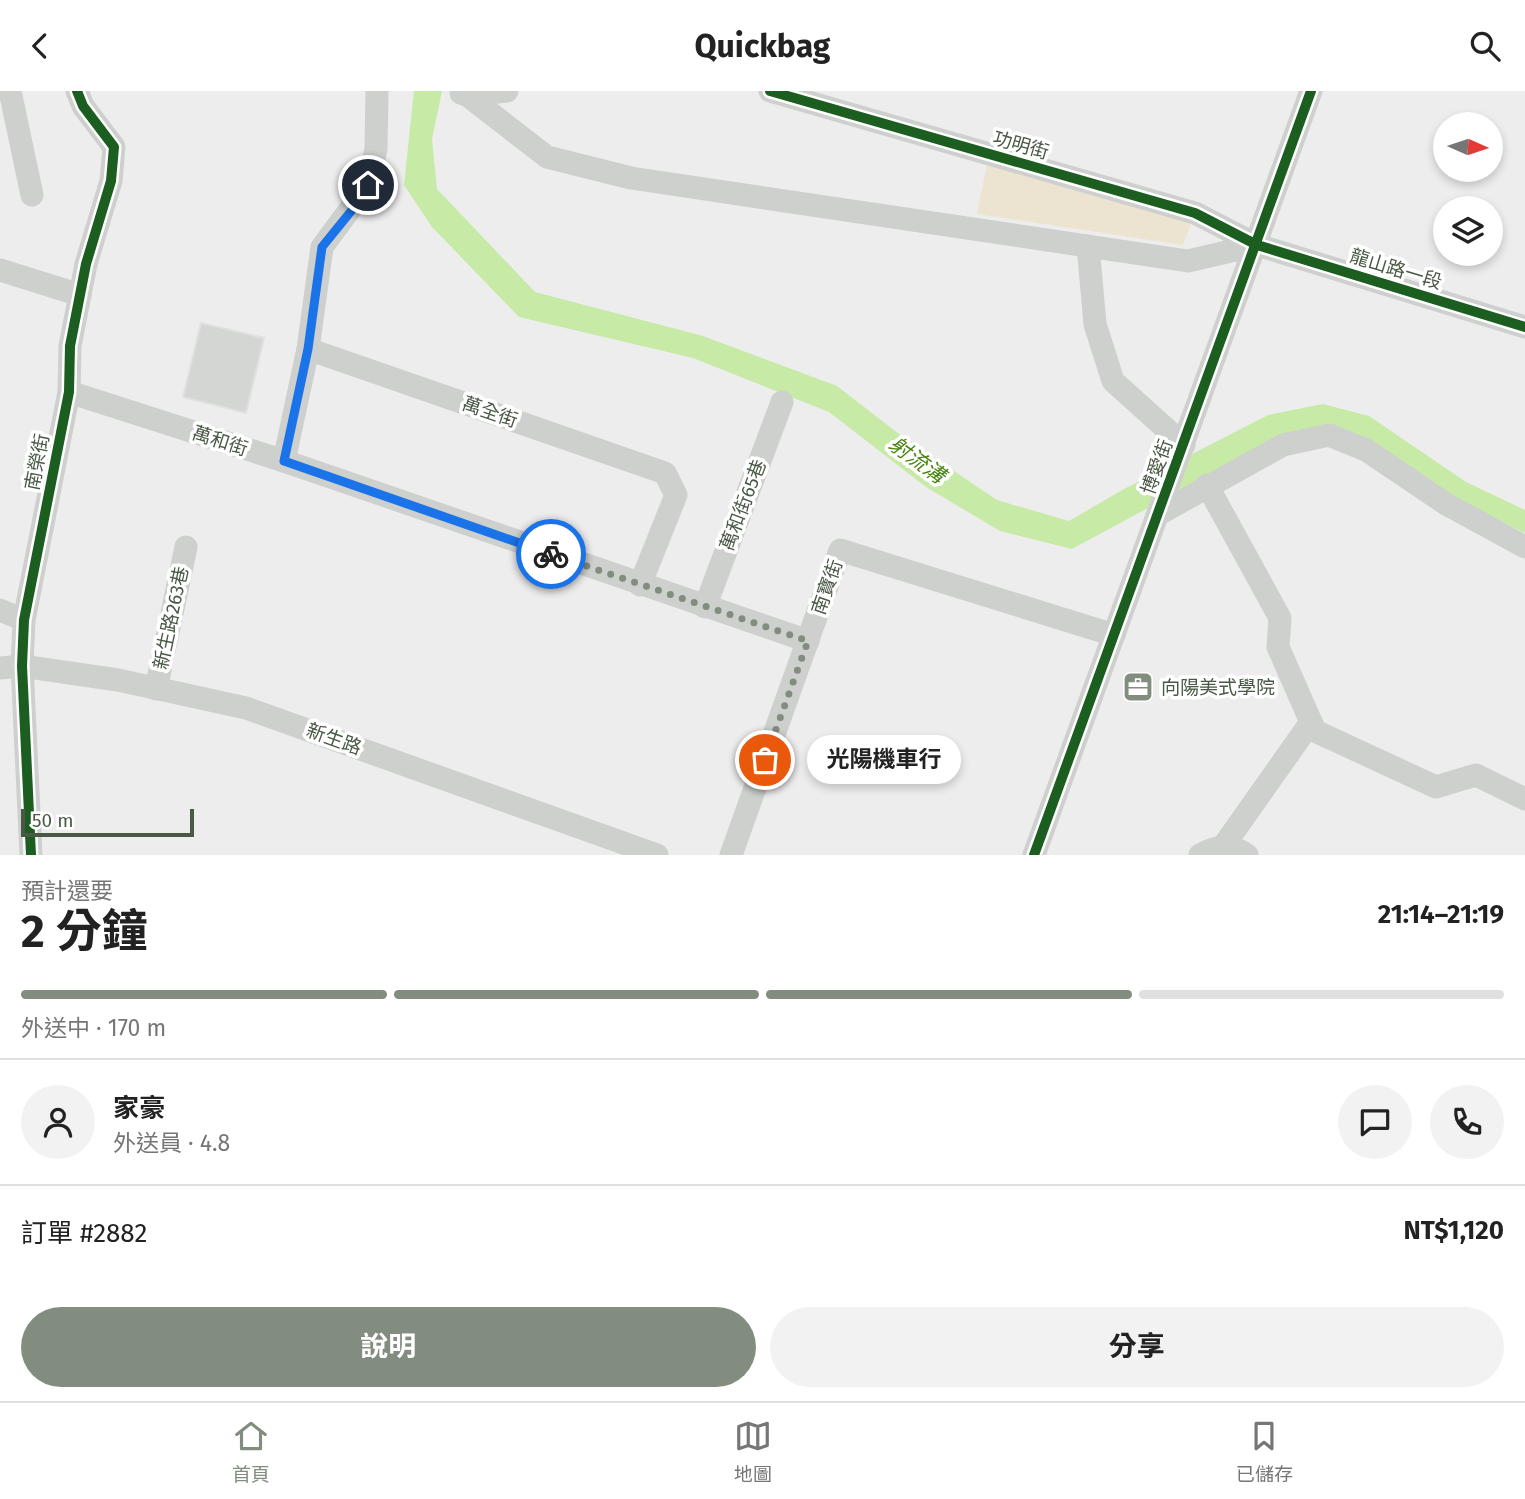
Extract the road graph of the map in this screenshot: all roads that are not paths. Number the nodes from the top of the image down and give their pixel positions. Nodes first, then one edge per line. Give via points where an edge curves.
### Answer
1 (10, 91) edge
2 (76, 91) edge
3 (377, 91) edge
4 (507, 91) edge
5 (769, 91) edge
6 (1311, 91) edge
7 (462, 93) edge
8 (32, 195) dead end
9 (1257, 245) junction
10 (1088, 246) junction
11 (0, 270) edge
12 (80, 296) junction
13 (1525, 327) edge
14 (308, 349) junction
15 (69, 391) junction
16 (782, 403) dead end
17 (1184, 445) junction
18 (284, 461) junction
19 (1207, 485) junction
20 (1158, 514) junction
21 (186, 547) dead end
22 (1525, 547) edge
23 (640, 585) junction
24 (705, 607) junction
25 (0, 610) edge
26 (24, 620) junction
27 (1114, 635) junction
28 (808, 641) junction
29 (11, 667) edge
30 (156, 689) junction
31 (1311, 722) junction
32 (1525, 799) edge
33 (1211, 852) edge
34 (31, 855) edge
35 (657, 855) edge
36 (731, 855) edge
37 (1034, 855) edge
38 (1247, 855) edge

1 - 8 street
2 - 12 street, 南榮街 via 114,147 111,181
3 - 14 street via 376,149 368,185 322,247
4 - 7 street
5 - 9 street, 功明街 via 1195,213
6 - 9 street, 博愛街
7 - 10 street via 547,157 589,169
9 - 10 street via 1188,261
9 - 13 street, 龍山路一段
9 - 17 street, 博愛街
10 - 17 street via 1095,324 1113,381
11 - 12 street
12 - 15 street, 南榮街 via 70,346
14 - 18 street
14 - 23 street, 萬全街 via 665,473 676,495
15 - 18 street, 萬和街
15 - 26 street, 南榮街
16 - 24 street, 萬和街65巷
17 - 20 street, 博愛街
18 - 23 street, 萬和街
19 - 20 street
19 - 22 street via 1283,445 1329,435 1366,450 1446,504
19 - 31 street via 1280,618 1278,647
20 - 27 street, 博愛街
21 - 30 street, 新生路263巷
23 - 24 street, 萬和街
24 - 28 street, 萬和街
25 - 26 street
26 - 29 street, 南榮街
27 - 28 street, 南寶街 via 840,550
27 - 37 street, 博愛街
28 - 36 street, 南寶街
29 - 30 street, 新生路
29 - 34 street, 南榮街
30 - 35 street, 新生路 via 246,708
31 - 32 street via 1315,731 1436,787 1476,775
31 - 33 street
33 - 38 street via 1236,847

